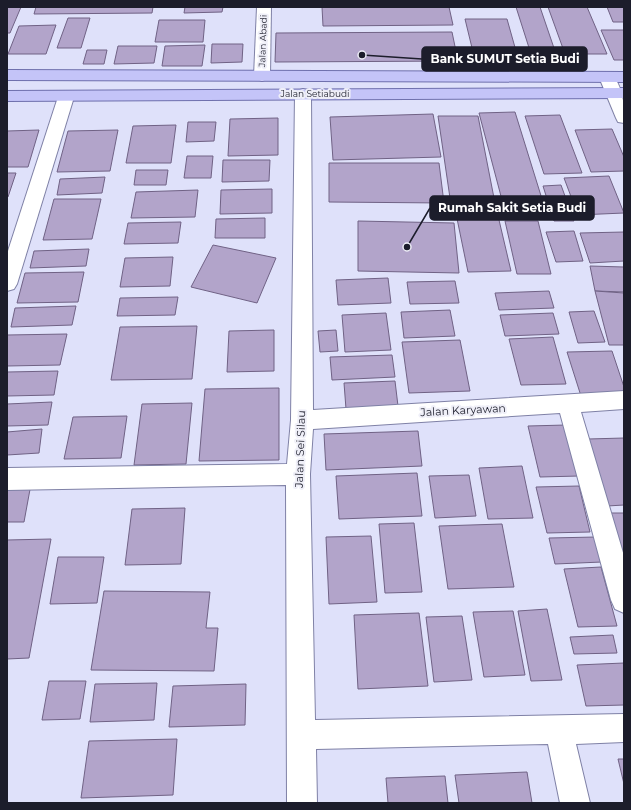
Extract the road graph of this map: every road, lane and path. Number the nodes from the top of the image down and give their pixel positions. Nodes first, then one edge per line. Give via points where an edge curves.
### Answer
1 (264, 7) edge
2 (7, 75) edge
3 (262, 76) junction
4 (607, 77) junction
5 (624, 77) edge
6 (619, 93) edge
7 (303, 94) junction
8 (7, 96) edge
9 (66, 97) junction
10 (624, 118) edge
11 (7, 284) edge
12 (624, 400) edge
13 (568, 404) junction
14 (302, 420) junction
15 (298, 474) junction
16 (7, 479) edge
17 (624, 600) edge
18 (624, 728) edge
19 (559, 730) junction
20 (302, 736) junction
21 (302, 803) edge
22 (575, 803) edge

1 - 3 street, Jalan Abadi
2 - 3 main road, Jalan Setiabudi
3 - 4 main road, Jalan Setiabudi
4 - 5 main road, Jalan Setiabudi
4 - 6 street
6 - 7 main road, Jalan Setiabudi
6 - 10 street
7 - 9 main road, Jalan Setiabudi
7 - 14 street, Jalan Sei Silau
8 - 9 main road, Jalan Setiabudi
9 - 11 street
12 - 13 street, Jalan Karyawan
13 - 14 street, Jalan Karyawan
13 - 17 street
14 - 15 street, Jalan Sei Silau
15 - 16 street
15 - 20 street, Jalan Sei Silau
18 - 19 street
19 - 20 street
19 - 22 street
20 - 21 street, Jalan Sei Silau

